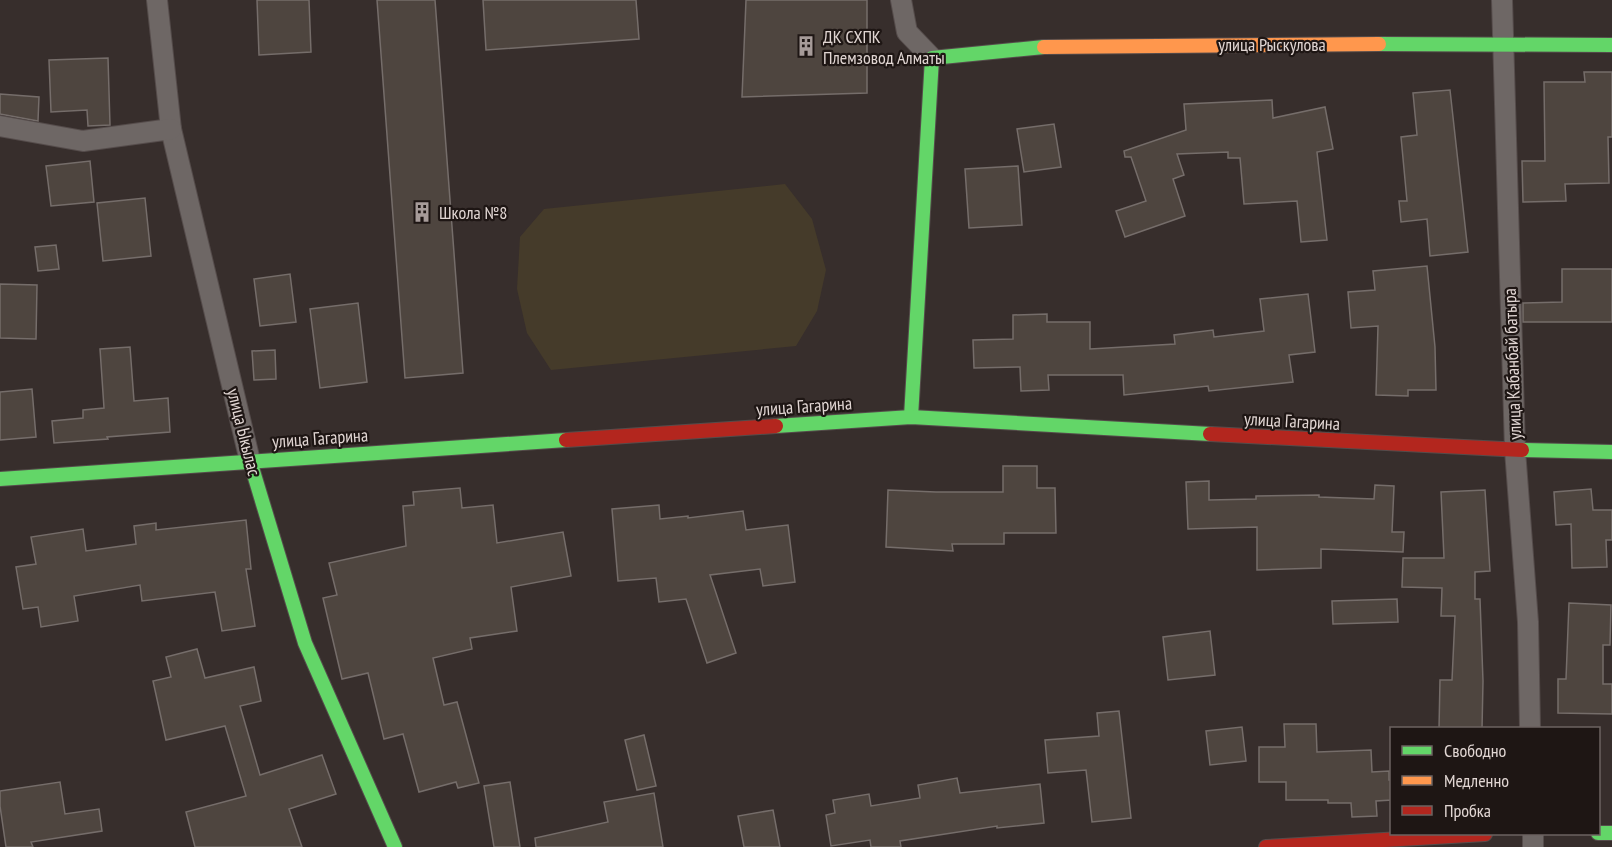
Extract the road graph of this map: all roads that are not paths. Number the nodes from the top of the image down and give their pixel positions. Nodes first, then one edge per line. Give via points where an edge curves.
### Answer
1 (157, 0) edge
2 (901, 0) edge
3 (1502, 0) edge
4 (1503, 44) junction
5 (1612, 45) edge
6 (932, 58) junction
7 (0, 126) edge
8 (171, 129) junction
9 (911, 417) junction
10 (1515, 450) junction
11 (1612, 452) edge
12 (250, 460) junction
13 (0, 479) edge
14 (1530, 727) edge
15 (1468, 835) edge
16 (394, 847) edge
17 (1266, 847) edge

1 - 8 street, улица Ыкылас
2 - 6 street via 907,32
3 - 4 street, улица Кабанбай батыра
4 - 5 street, улица Рыскулова
4 - 6 street, улица Рыскулова via 1059,45
4 - 10 street, улица Кабанбай батыра
6 - 9 street
7 - 8 street via 83,141
8 - 12 street, улица Ыкылас
9 - 10 street, улица Гагарина
9 - 12 street, улица Гагарина
10 - 11 street, улица Гагарина
10 - 14 street, улица Кабанбай батыра via 1528,622
12 - 13 street, улица Гагарина
12 - 16 street, улица Ыкылас via 305,643
15 - 17 street

